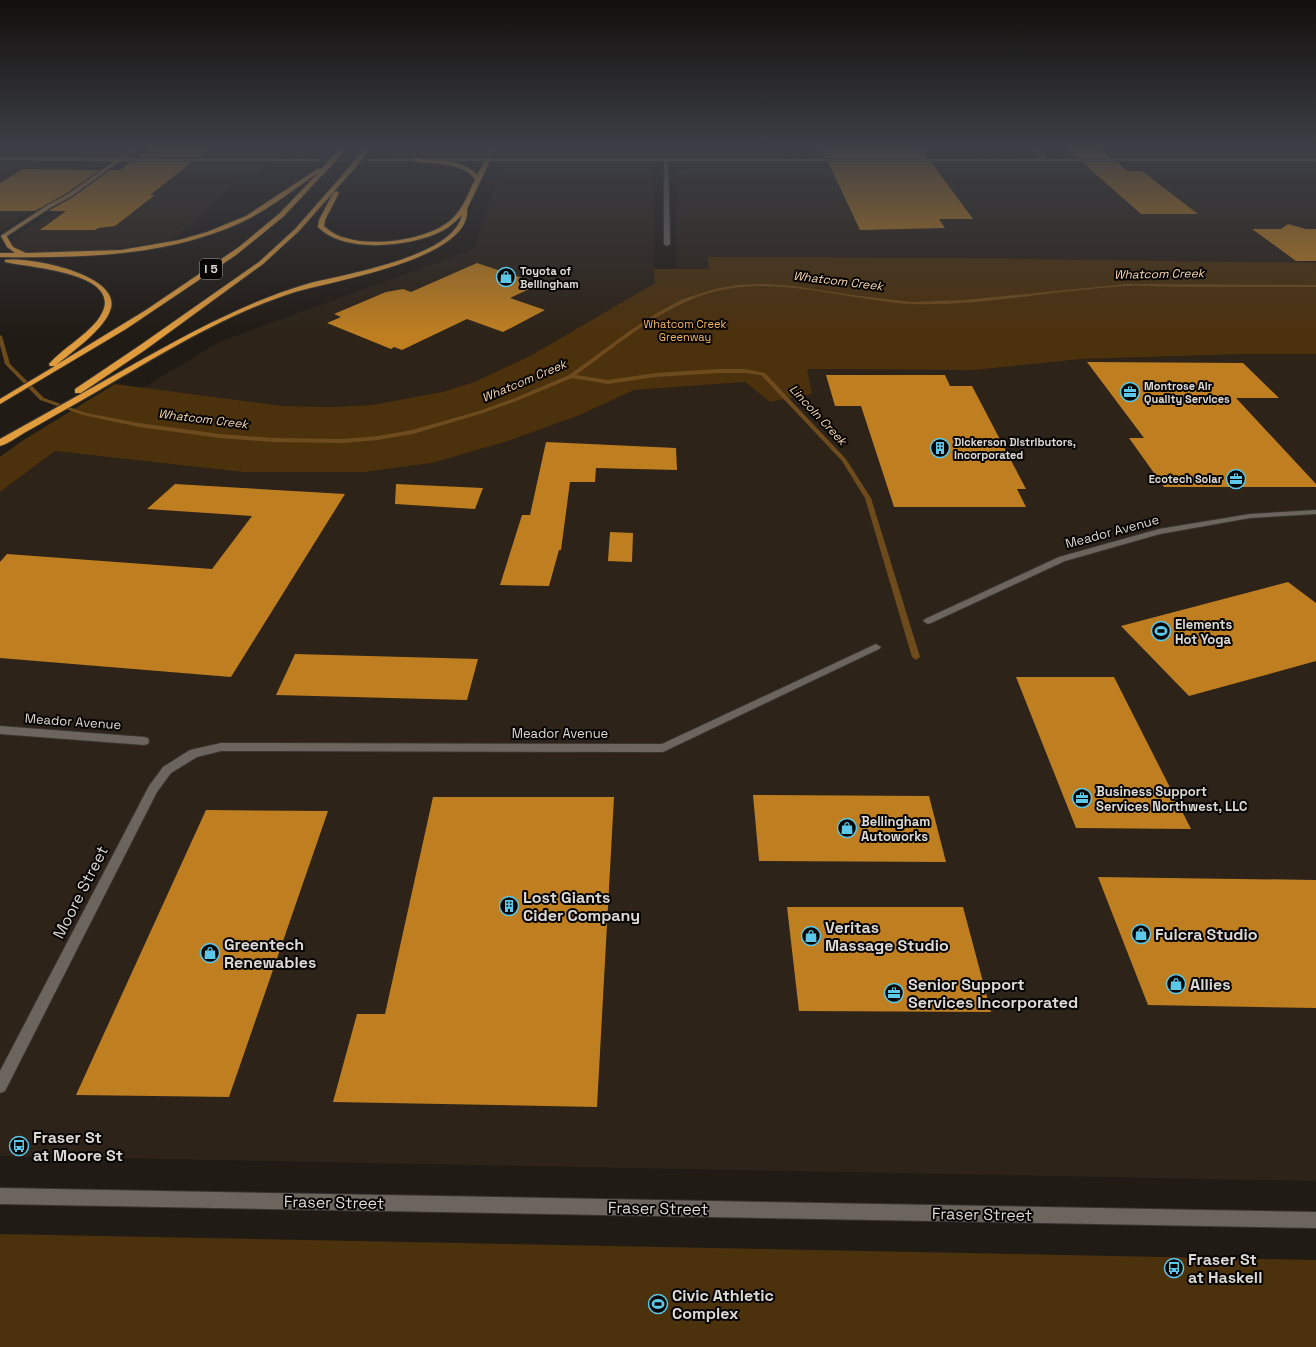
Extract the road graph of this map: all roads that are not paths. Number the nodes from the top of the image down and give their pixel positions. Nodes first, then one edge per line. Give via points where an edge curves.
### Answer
1 (464, 209) edge
2 (44, 210) edge
3 (261, 210) edge
4 (287, 210) edge
5 (315, 210) edge
6 (327, 210) edge
7 (463, 210) edge
8 (667, 210) edge
9 (2, 237) edge
10 (667, 244) dead end
11 (0, 255) edge
12 (26, 255) junction
13 (0, 261) edge
14 (23, 388) junction
15 (0, 402) edge
16 (0, 442) edge
17 (1316, 512) edge
18 (928, 621) dead end
19 (876, 647) dead end
20 (0, 730) edge
21 (144, 741) dead end
22 (221, 746) joint
23 (0, 1086) edge
24 (0, 1196) edge
25 (1316, 1220) edge

1 - 16 highway via 460,228 450,238 423,254 392,265 311,285 252,305 206,327
2 - 9 main road
3 - 12 highway via 212,232 157,246 102,254
4 - 14 highway, I 5 via 255,238 155,308
5 - 16 highway, I 5 via 261,263 142,348
6 - 7 highway via 322,220 322,227 327,234 339,239 377,243 435,232 448,225
8 - 10 street
9 - 12 highway via 14,251
11 - 12 highway
13 - 14 highway via 50,267 78,275 96,282 108,296 108,307 98,324
14 - 15 highway, I 5
17 - 18 street, Meador Avenue via 1250,516 1158,532 1062,559
19 - 22 street, Meador Avenue via 663,748
20 - 21 street, Meador Avenue
22 - 23 street, Moore Street via 194,753 167,770 152,789
24 - 25 street, Fraser Street

